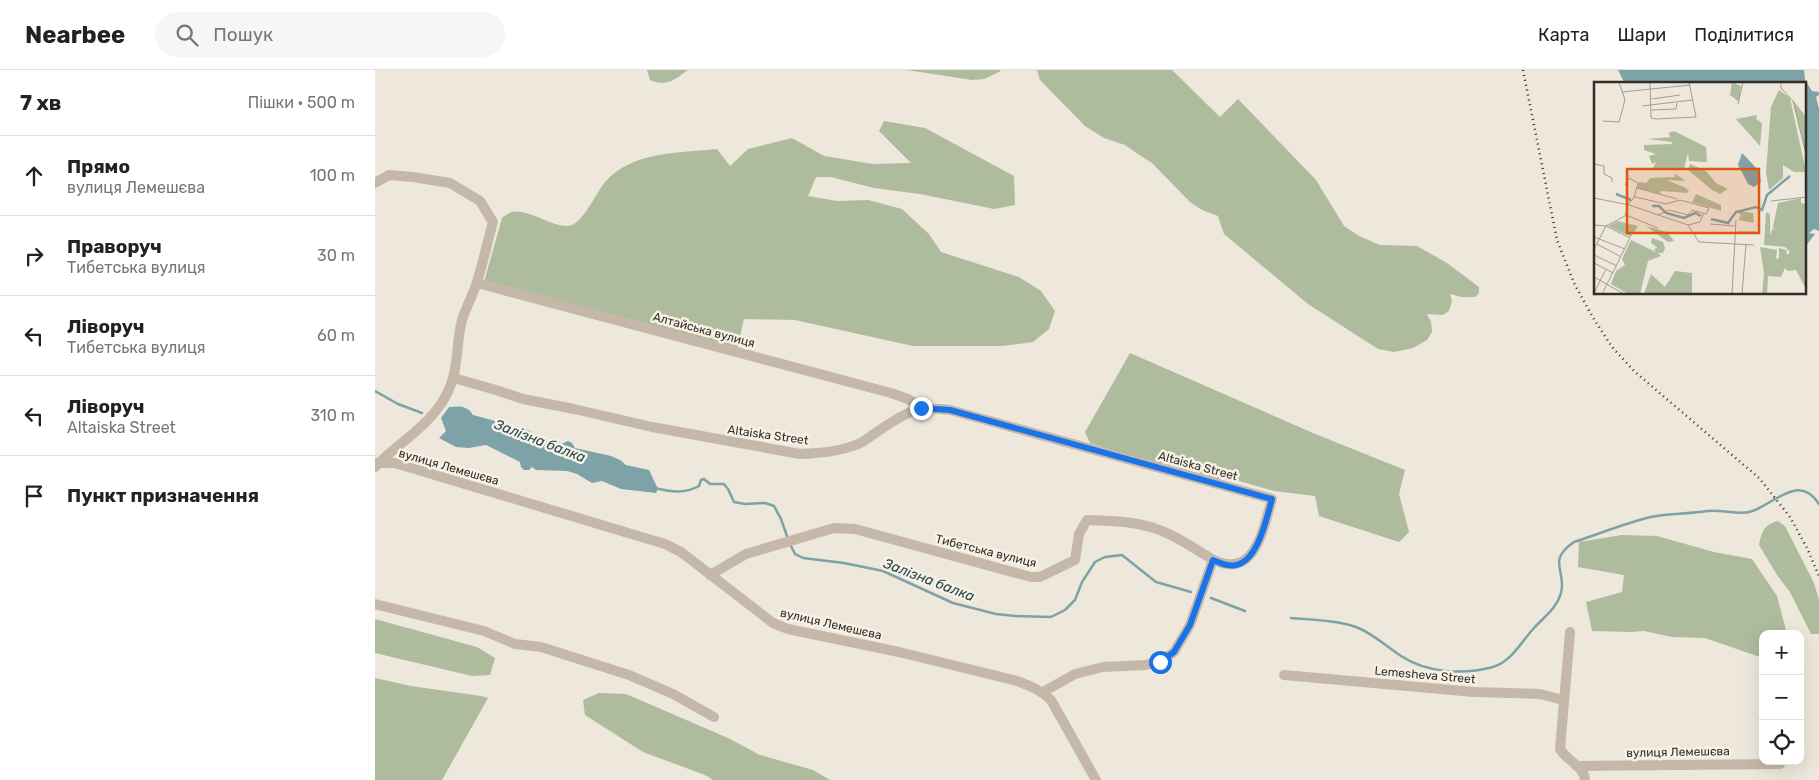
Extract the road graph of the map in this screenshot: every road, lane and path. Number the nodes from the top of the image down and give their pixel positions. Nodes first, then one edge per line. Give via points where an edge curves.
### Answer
1 (375, 183) edge
2 (477, 283) junction
3 (454, 378) junction
4 (921, 408) junction
5 (376, 465) edge
6 (1272, 499) joint
7 (1213, 560) junction
8 (710, 575) junction
9 (375, 604) edge
10 (1570, 632) dead end
11 (1284, 675) dead end
12 (1043, 692) junction
13 (1563, 700) junction
14 (714, 717) dead end
15 (1759, 764) edge
16 (1579, 768) junction
17 (1096, 780) edge
18 (1585, 780) edge

1 - 2 street via 389,175 450,183 480,201 493,222
2 - 3 street via 463,319
2 - 4 street, Алтайська вулиця via 891,393
3 - 4 street, Altaiska Street via 523,399 800,454 824,453 859,444 907,412
3 - 5 street via 439,406 422,426
4 - 6 street, Altaiska Street via 950,410
5 - 8 street, вулиця Лемешєва via 395,464 665,544
6 - 7 street, Тибетська вулиця via 1258,543 1244,562 1227,565
7 - 8 street, Тибетська вулиця via 1162,531 1126,522 1087,520 1079,534 1075,560 1040,577 855,529 834,528 746,554
7 - 12 street via 1190,625 1174,652 1160,662 1145,666 1103,667 1075,674
8 - 12 street, вулиця Лемешєва via 773,624 1017,681
9 - 14 street via 484,631 515,644 541,647 629,675
10 - 13 street
11 - 13 street, Lemesheva Street via 1474,692 1541,694
12 - 17 street via 1051,700
13 - 16 street via 1559,749
15 - 16 street, вулиця Лемешєва
16 - 18 street

